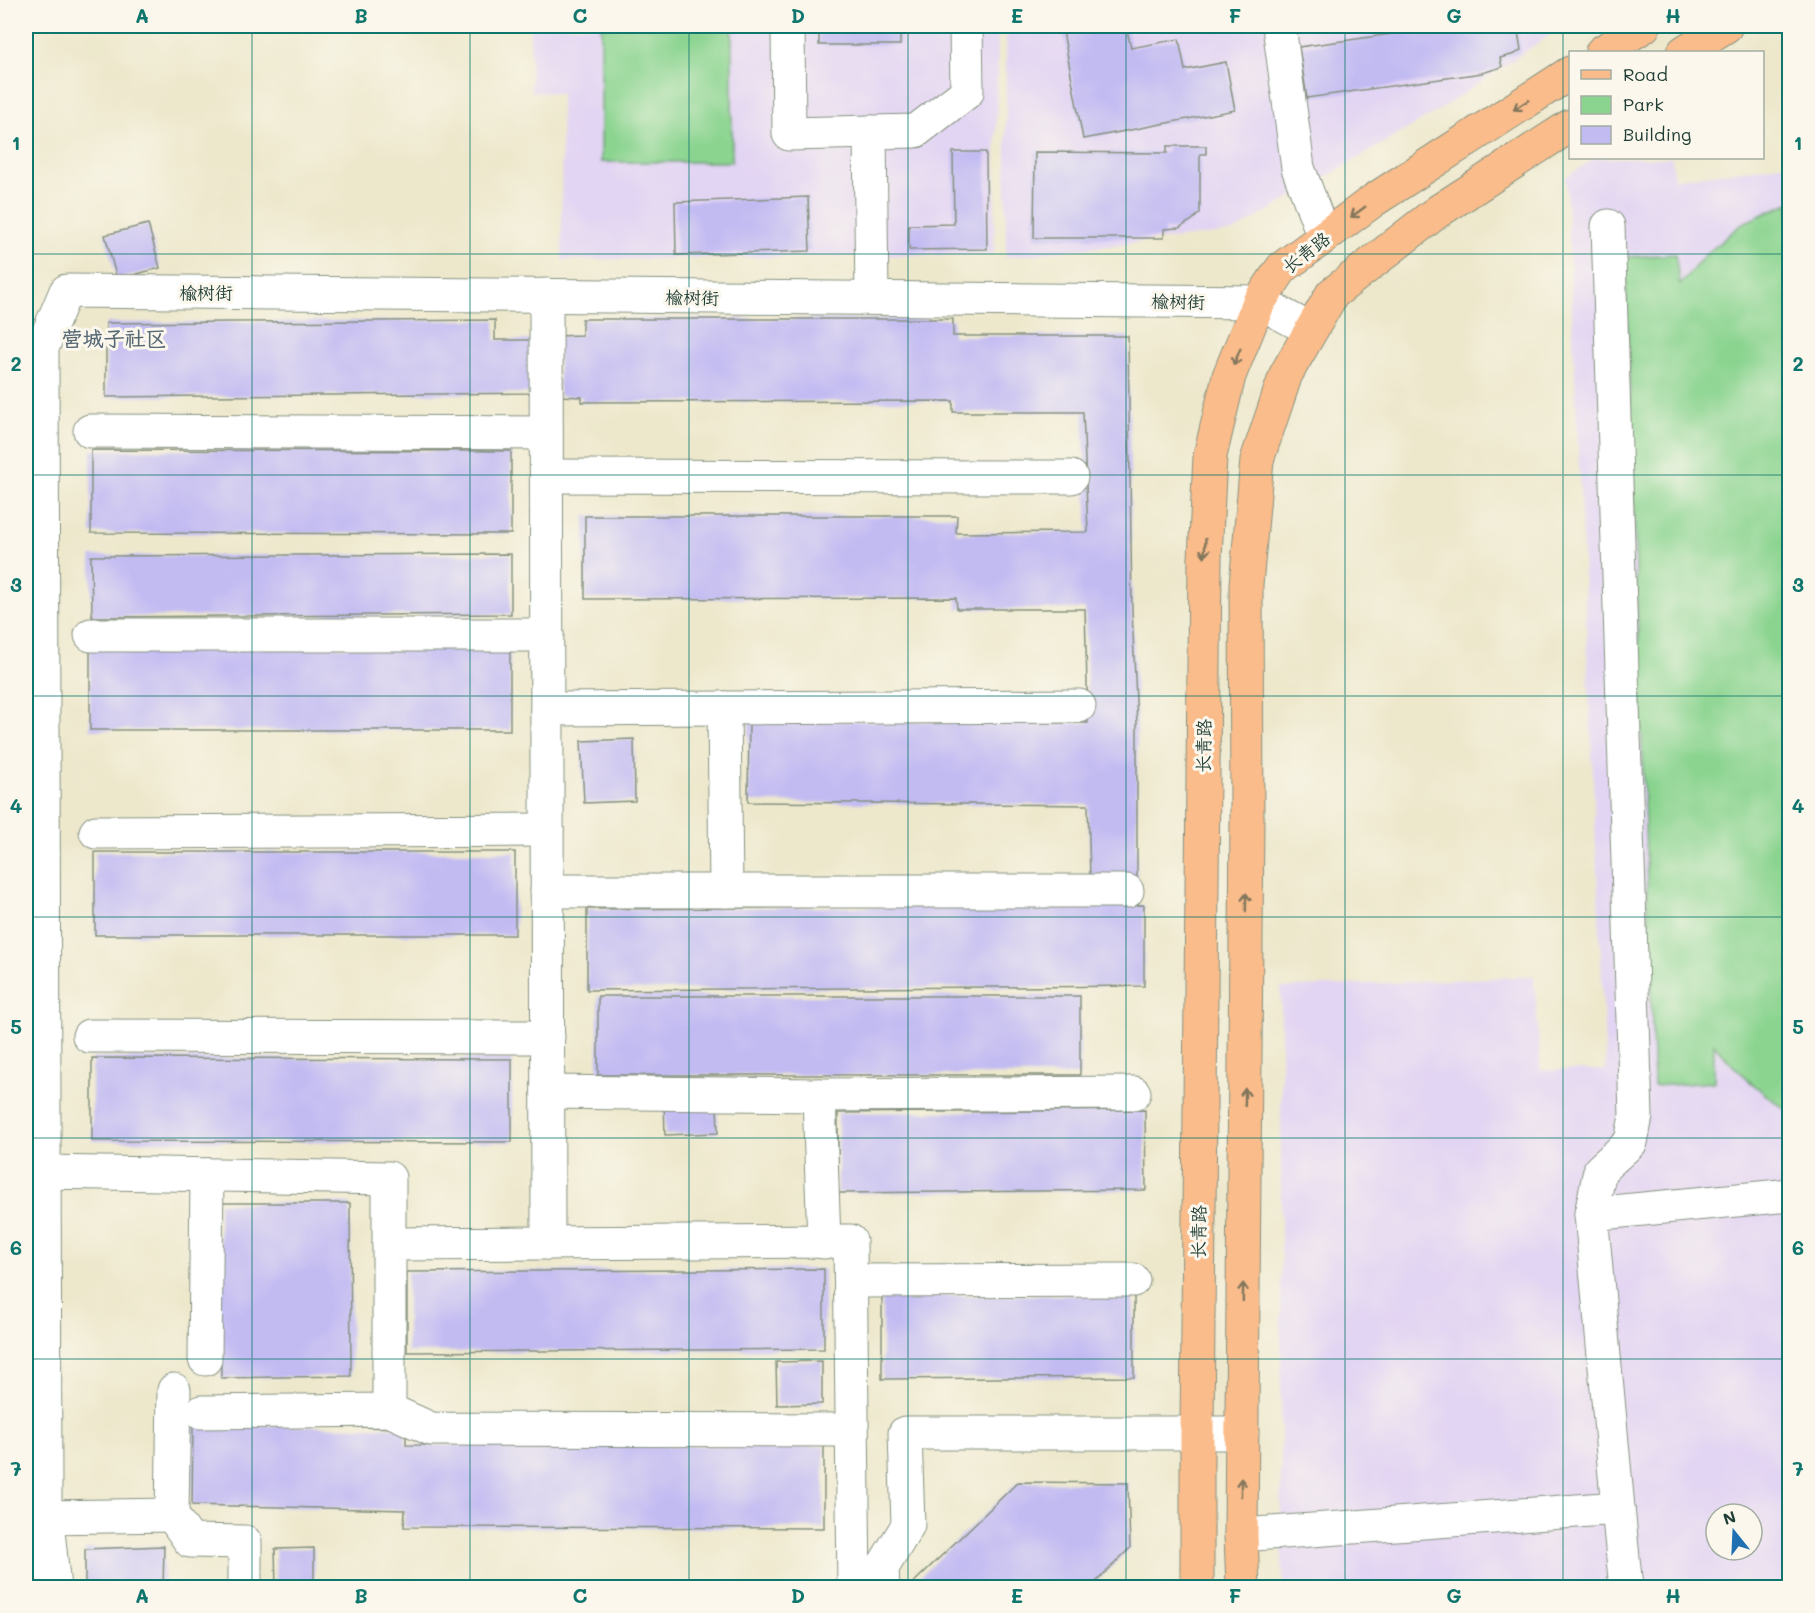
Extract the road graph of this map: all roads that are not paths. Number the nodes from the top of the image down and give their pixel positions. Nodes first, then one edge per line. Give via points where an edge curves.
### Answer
1 (788, 26) edge
2 (966, 26) edge
3 (1279, 26) edge
4 (1644, 26) edge
5 (1726, 26) edge
6 (1604, 51) edge
7 (1686, 51) edge
8 (1569, 74) edge
9 (1569, 127) edge
10 (870, 132) junction
11 (1608, 226) dead end
12 (1324, 237) junction
13 (546, 295) junction
14 (872, 298) junction
15 (1259, 302) junction
16 (1311, 330) junction
17 (90, 431) dead end
18 (546, 433) junction
19 (546, 476) junction
20 (1071, 477) dead end
21 (91, 634) dead end
22 (547, 635) junction
23 (1078, 706) dead end
24 (724, 708) junction
25 (547, 709) junction
26 (547, 831) junction
27 (96, 832) dead end
28 (547, 891) junction
29 (726, 891) junction
30 (1128, 891) dead end
31 (88, 1036) dead end
32 (548, 1037) junction
33 (548, 1092) junction
34 (1134, 1093) dead end
35 (819, 1095) junction
36 (44, 1172) junction
37 (207, 1175) junction
38 (1790, 1195) edge
39 (1591, 1214) junction
40 (824, 1242) junction
41 (548, 1243) junction
42 (389, 1244) junction
43 (1133, 1280) dead end
44 (851, 1281) junction
45 (35, 1349) edge
46 (205, 1359) dead end
47 (174, 1390) dead end
48 (389, 1410) junction
49 (201, 1412) dead end
50 (852, 1430) junction
51 (1197, 1433) junction
52 (1242, 1433) junction
53 (1618, 1508) junction
54 (172, 1515) junction
55 (46, 1517) junction
56 (1241, 1535) junction
57 (54, 1587) edge
58 (245, 1587) edge
59 (854, 1587) edge
60 (883, 1587) edge
61 (1197, 1587) edge
62 (1243, 1587) edge
63 (1626, 1587) edge

1 - 10 street via 789,134
2 - 10 street via 967,92 916,131
3 - 12 street via 1298,168
4 - 6 main road
5 - 7 main road
8 -> 12 main road, 长青路 via 1374,200
9 - 16 main road via 1428,219 1332,294
10 - 14 street
11 - 39 street via 1636,1116 1631,1142 1600,1170
12 - 15 main road, 长青路 via 1282,268
13 - 14 street, 榆树街
13 - 18 street
13 - 36 street, 榆树街 via 66,291 42,348
14 - 15 street, 榆树街
15 - 16 street, 榆树街
15 -> 51 main road, 长青路 via 1229,376 1210,456 1204,594
52 -> 16 main road via 1246,585 1257,460 1286,374
17 - 18 street
18 - 19 street
19 - 20 street
19 - 22 street
21 - 22 street
22 - 25 street
23 - 24 street
24 - 25 street
24 - 29 street
25 - 26 street
26 - 27 street
26 - 28 street
28 - 29 street
28 - 32 street
29 - 30 street
31 - 32 street
32 - 33 street
33 - 35 street
33 - 41 street
34 - 35 street
35 - 40 street
36 - 37 street
36 - 45 street
37 - 42 street via 389,1178
37 - 46 street
38 - 39 street
39 - 53 street
40 - 41 street
40 - 44 street via 850,1241
41 - 42 street
42 - 48 street
43 - 44 street
44 - 50 street
45 - 55 street
47 - 54 street
48 - 49 street
48 - 50 street via 431,1429
50 - 59 street
51 - 52 street
51 - 60 street via 905,1432 908,1525 882,1568
51 - 61 main road, 长青路
56 -> 52 main road
53 - 56 street
53 - 63 street
54 - 55 street
54 - 58 street via 190,1541 245,1542
55 - 57 street
56 - 62 main road

